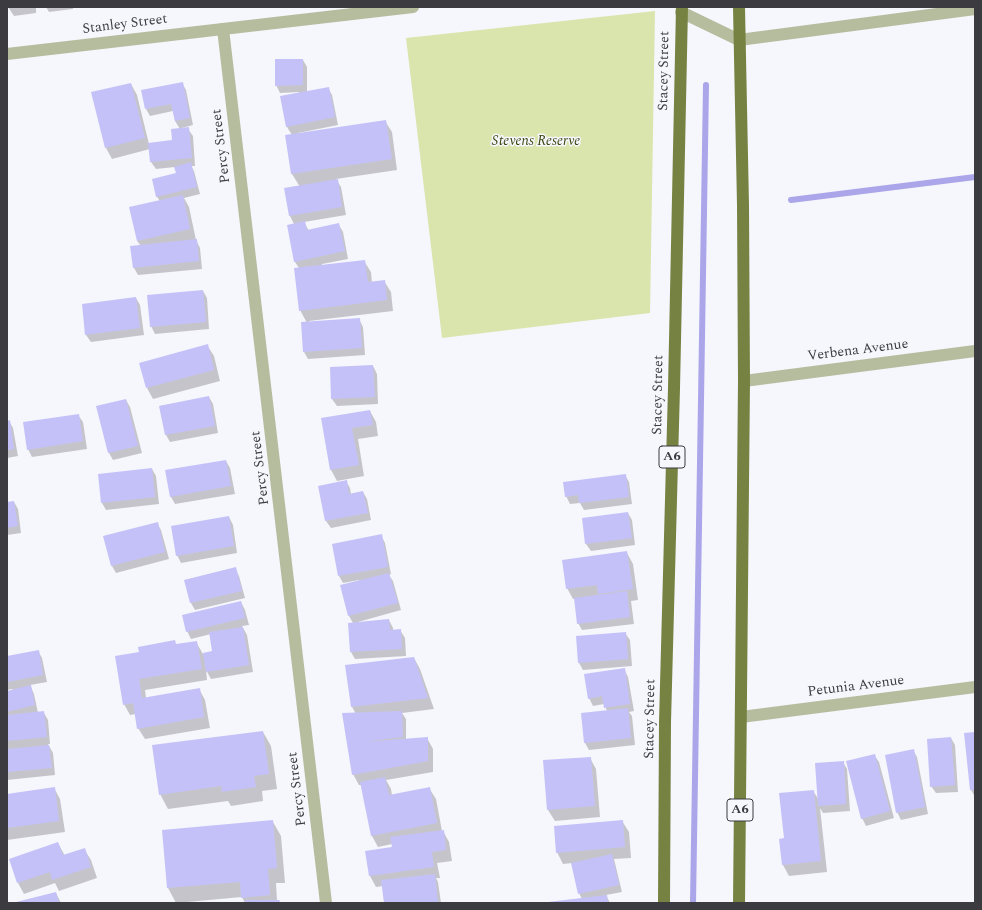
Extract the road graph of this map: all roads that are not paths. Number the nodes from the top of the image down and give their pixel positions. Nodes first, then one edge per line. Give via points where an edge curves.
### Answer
1 (412, 7) edge
2 (739, 7) edge
3 (384, 9) edge
4 (681, 9) edge
5 (975, 9) edge
6 (223, 29) junction
7 (739, 40) junction
8 (7, 54) edge
9 (975, 351) edge
10 (744, 381) junction
11 (975, 687) edge
12 (742, 717) junction
13 (326, 903) edge
14 (664, 903) edge
15 (739, 903) edge

1 - 3 street, Stanley Street
2 - 7 highway, A6
3 - 6 street, Stanley Street
4 - 7 street
4 - 14 highway, Stacey Street / A6 via 665,722
5 - 7 street
6 - 8 street, Stanley Street
6 - 13 street, Percy Street
7 - 10 highway, A6
9 - 10 street, Verbena Avenue
10 - 12 highway, A6
11 - 12 street, Petunia Avenue
12 - 15 highway, A6

